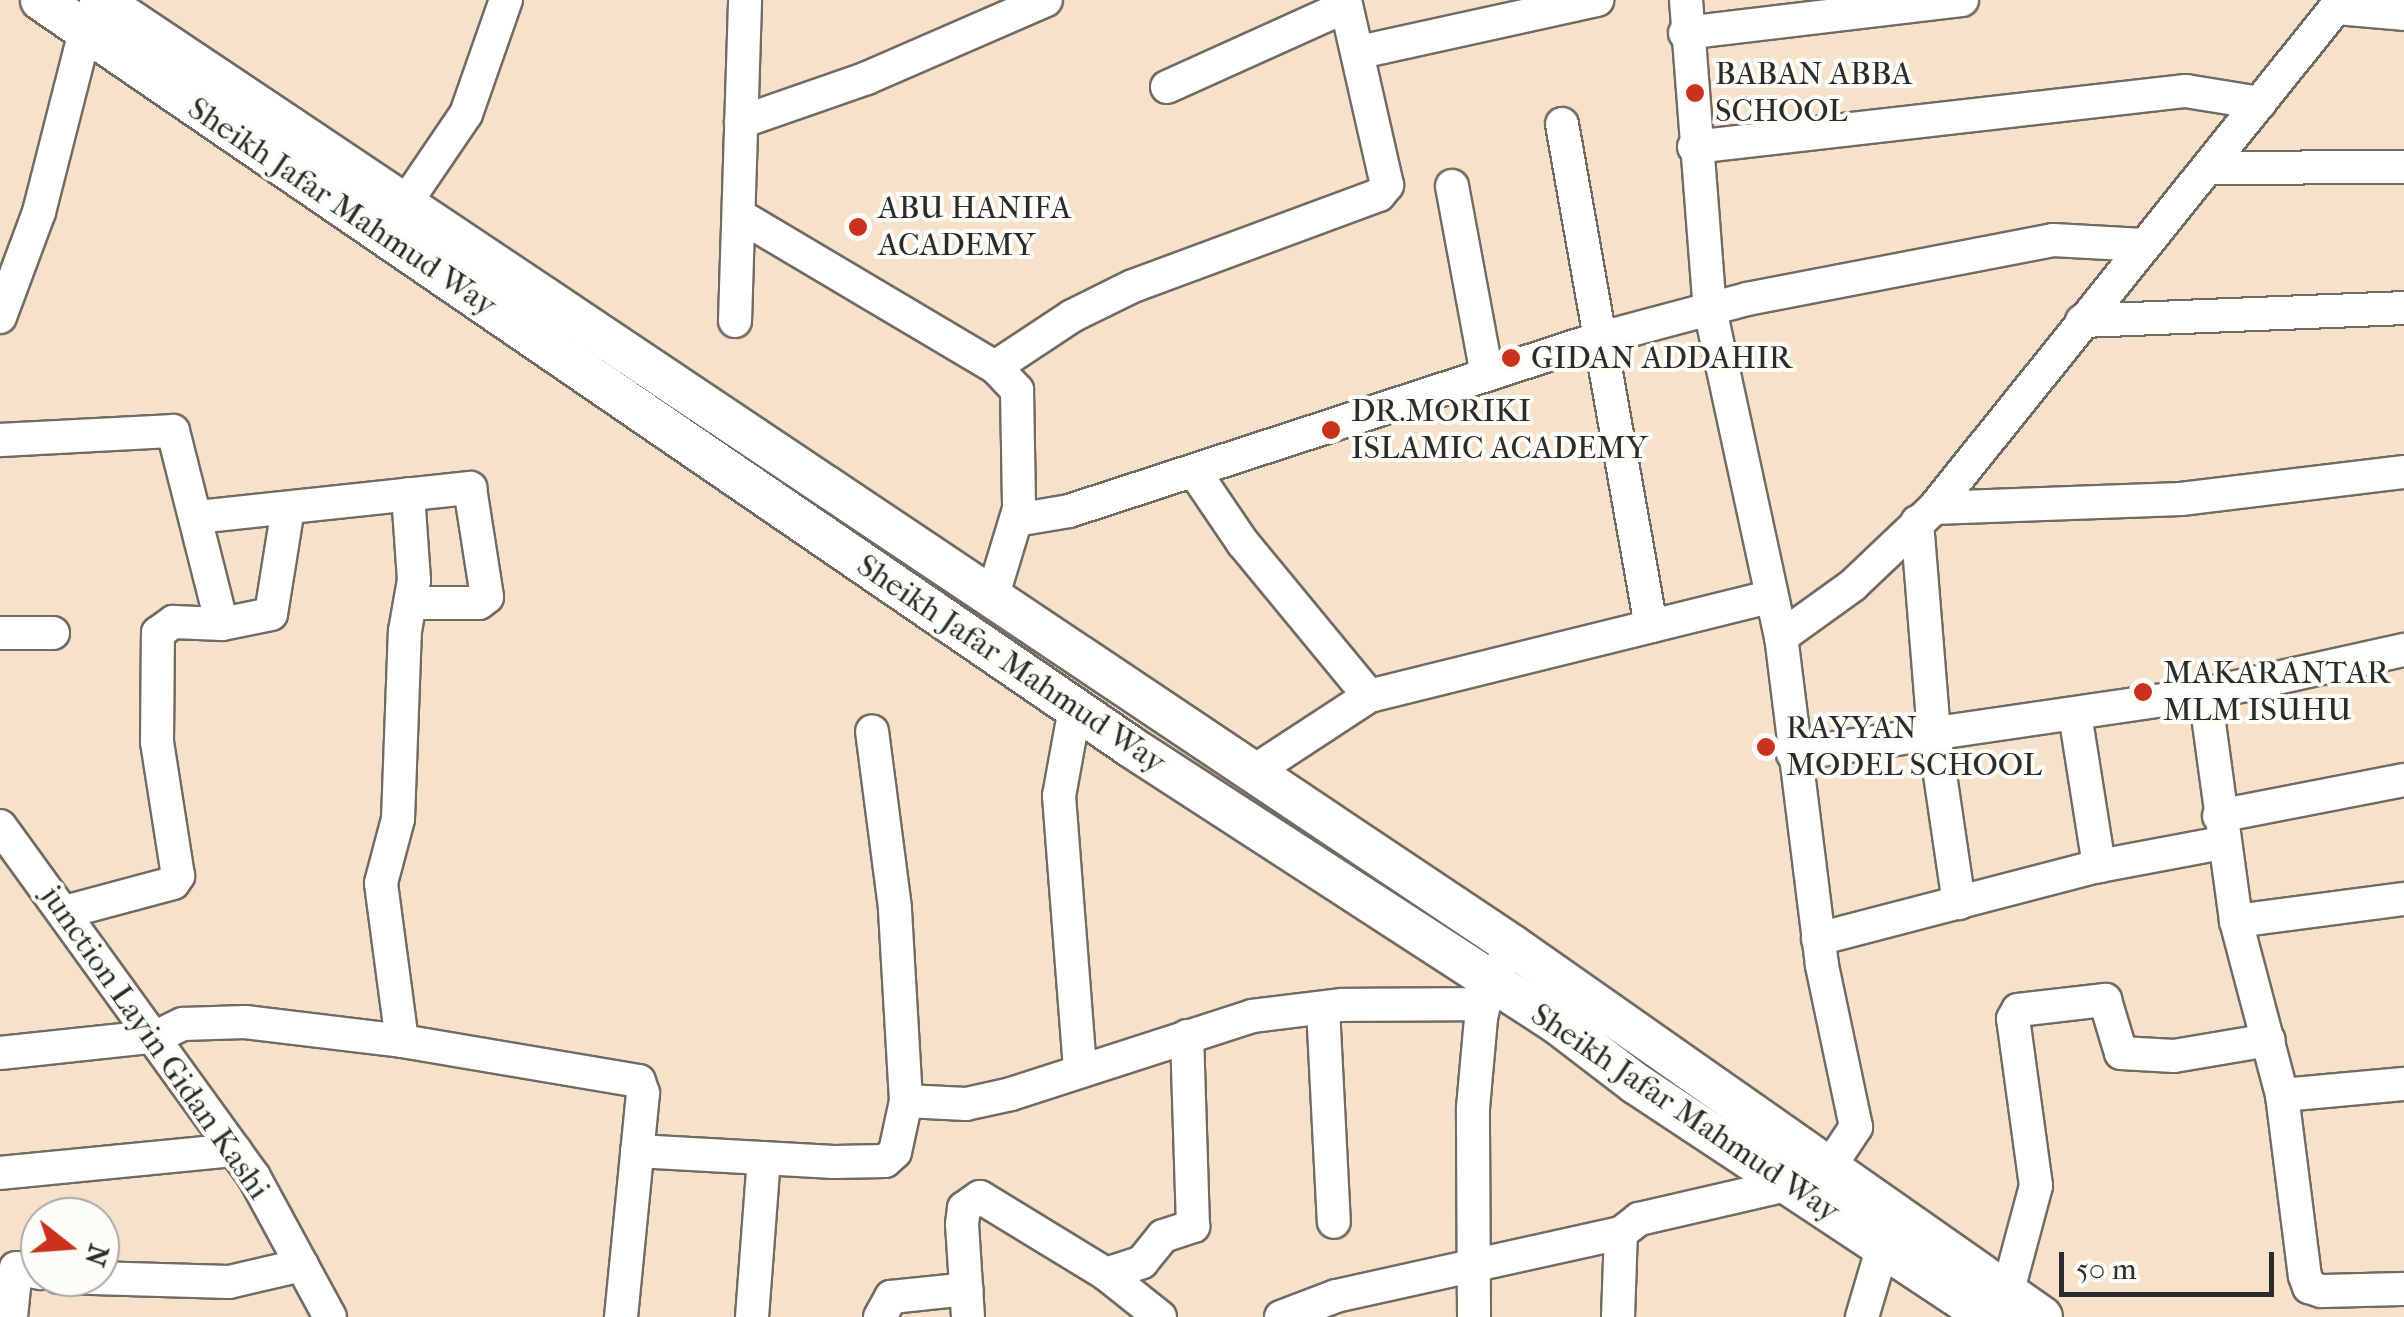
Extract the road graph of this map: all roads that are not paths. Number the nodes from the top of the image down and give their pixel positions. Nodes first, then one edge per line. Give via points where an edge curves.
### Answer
1 (41, 0) edge
2 (506, 0) edge
3 (745, 0) edge
4 (1046, 0) edge
5 (1597, 0) edge
6 (1686, 0) edge
7 (1962, 0) edge
8 (1346, 3) edge
9 (1906, 4) edge
10 (2339, 4) edge
11 (2404, 14) edge
12 (93, 15) edge
13 (1685, 33) junction
14 (1360, 52) junction
15 (1167, 87) dead end
16 (2260, 103) junction
17 (741, 122) junction
18 (1562, 124) dead end
19 (1694, 147) junction
20 (2404, 167) edge
21 (2208, 168) junction
22 (1452, 186) dead end
23 (402, 208) junction
24 (742, 217) junction
25 (15, 238) edge
26 (2144, 246) junction
27 (2404, 308) edge
28 (1710, 310) junction
29 (0, 317) edge
30 (735, 321) dead end
31 (2082, 321) junction
32 (1598, 340) junction
33 (995, 367) junction
34 (1487, 375) junction
35 (0, 440) edge
36 (1194, 471) junction
37 (2404, 472) edge
38 (408, 494) junction
39 (288, 508) junction
40 (1926, 515) junction
41 (198, 517) junction
42 (1016, 520) junction
43 (1770, 597) junction
44 (992, 598) junction
45 (412, 602) junction
46 (222, 624) junction
47 (1651, 626) junction
48 (0, 632) edge
49 (52, 633) dead end
50 (1781, 636) junction
51 (2404, 650) edge
52 (2204, 694) junction
53 (1369, 696) junction
54 (1074, 708) junction
55 (2075, 714) junction
56 (872, 731) dead end
57 (1934, 734) junction
58 (1793, 754) junction
59 (1252, 772) junction
60 (2404, 780) edge
61 (0, 826) edge
62 (2221, 829) junction
63 (2099, 866) junction
64 (2404, 899) edge
65 (1960, 903) junction
66 (65, 912) junction
67 (2236, 922) junction
68 (1818, 939) junction
69 (1513, 946) junction
70 (1487, 994) junction
71 (1323, 1008) junction
72 (158, 1036) junction
73 (1187, 1036) junction
74 (402, 1040) junction
75 (2270, 1040) junction
76 (0, 1053) edge
77 (1080, 1070) junction
78 (2404, 1084) edge
79 (2282, 1095) junction
80 (906, 1101) junction
81 (235, 1150) junction
82 (638, 1151) junction
83 (764, 1158) junction
84 (1830, 1166) junction
85 (0, 1173) edge
86 (1791, 1184) junction
87 (1334, 1222) dead end
88 (1622, 1233) junction
89 (1883, 1246) junction
90 (302, 1265) junction
91 (1473, 1265) junction
92 (19, 1268) edge
93 (1106, 1274) junction
94 (120, 1279) edge
95 (2404, 1289) edge
96 (968, 1303) edge
97 (2339, 1304) edge
98 (1997, 1305) edge
99 (1336, 1306) edge
100 (11, 1317) edge
101 (330, 1317) edge
102 (621, 1317) edge
103 (752, 1317) edge
104 (880, 1317) edge
105 (1160, 1317) edge
106 (1282, 1317) edge
107 (1474, 1317) edge
108 (1618, 1317) edge
109 (1862, 1317) edge
110 (2042, 1317) edge

1 - 12 main road, Sheikh Jafar Mahmud Way
2 - 23 street via 466,114
3 - 17 street
4 - 17 street via 868,78
5 - 14 street
6 - 13 street
7 - 9 street
8 - 14 street
8 - 15 street
9 - 13 street
10 - 11 street
10 - 16 street
12 - 23 main road, Sheikh Jafar Mahmud Way
12 - 25 street
12 - 54 main road, Sheikh Jafar Mahmud Way
13 - 19 street
14 - 33 street via 1387,185 1379,195 1134,286 1072,316
16 - 19 street via 2186,91
16 - 21 street
17 - 24 street
18 - 32 street
19 - 28 street
20 - 21 street
21 - 26 street
22 - 34 street
23 - 44 main road, Sheikh Jafar Mahmud Way
24 - 30 street
24 - 33 street
25 - 29 street
26 - 28 street via 2053,240
26 - 31 street
27 - 31 street
28 - 32 street
28 - 43 street
31 - 40 street
32 - 34 street
32 - 47 street
33 - 42 street via 1018,390
34 - 36 street
35 - 41 street via 173,430
36 - 42 street via 1069,511
36 - 53 street via 1255,558
37 - 40 street via 2181,500
38 - 39 street
38 - 45 street
38 - 45 street via 463,486 474,492 487,596 479,604
39 - 41 street
39 - 46 street via 276,606 262,620
40 - 50 street via 1853,585
40 - 57 street
41 - 46 street
42 - 44 street
43 - 47 street
43 - 50 street
44 - 59 main road, Sheikh Jafar Mahmud Way
45 - 74 street via 405,632 398,819 381,883
46 - 66 street via 173,622 158,633 157,742 178,876 173,883
47 - 53 street
48 - 49 street
50 - 58 street
51 - 52 street
52 - 55 street
52 - 62 street
53 - 59 street
54 - 70 main road, Sheikh Jafar Mahmud Way
54 - 77 street via 1059,796
55 - 57 street
55 - 63 street
56 - 80 street via 895,908
57 - 58 street
57 - 65 street
58 - 68 street
59 - 69 main road, Sheikh Jafar Mahmud Way
60 - 62 street
61 - 66 street, junction Layin Gidan Kashi
62 - 63 street
62 - 67 street
63 - 65 street
64 - 67 street
65 - 68 street
66 - 72 street, junction Layin Gidan Kashi
67 - 75 street
68 - 84 street via 1856,1127
69 - 70 street
69 - 84 main road, Sheikh Jafar Mahmud Way
70 - 71 street
70 - 86 main road, Sheikh Jafar Mahmud Way
70 - 91 street via 1473,1108
71 - 73 street via 1252,1016
71 - 87 street
72 - 74 street via 183,1024 245,1022
72 - 76 street
72 - 81 street, junction Layin Gidan Kashi
73 - 77 street
73 - 93 street via 1193,1226 1163,1236 1142,1262
74 - 82 street via 638,1081
75 - 79 street
75 - 98 street via 2174,1056 2121,1053 2106,1000 2018,1010 2013,1019 2036,1186
77 - 80 street via 966,1104
78 - 79 street
79 - 97 street via 2305,1276 2309,1287
80 - 83 street via 896,1152 884,1162
81 - 85 street
81 - 90 street, junction Layin Gidan Kashi
82 - 83 street
82 - 102 street
83 - 103 street
84 - 98 main road, Sheikh Jafar Mahmud Way
86 - 88 street via 1639,1219
86 - 89 main road, Sheikh Jafar Mahmud Way
88 - 91 street
88 - 108 street
89 - 98 main road, Sheikh Jafar Mahmud Way
89 - 109 street
90 - 94 street via 229,1282
90 - 101 street, junction Layin Gidan Kashi
91 - 99 street
91 - 107 street
92 - 100 street
93 - 96 street via 980,1198 964,1208 962,1224
93 - 105 street
95 - 97 street
96 - 104 street via 891,1296
98 - 110 main road, Sheikh Jafar Mahmud Way
99 - 106 street

